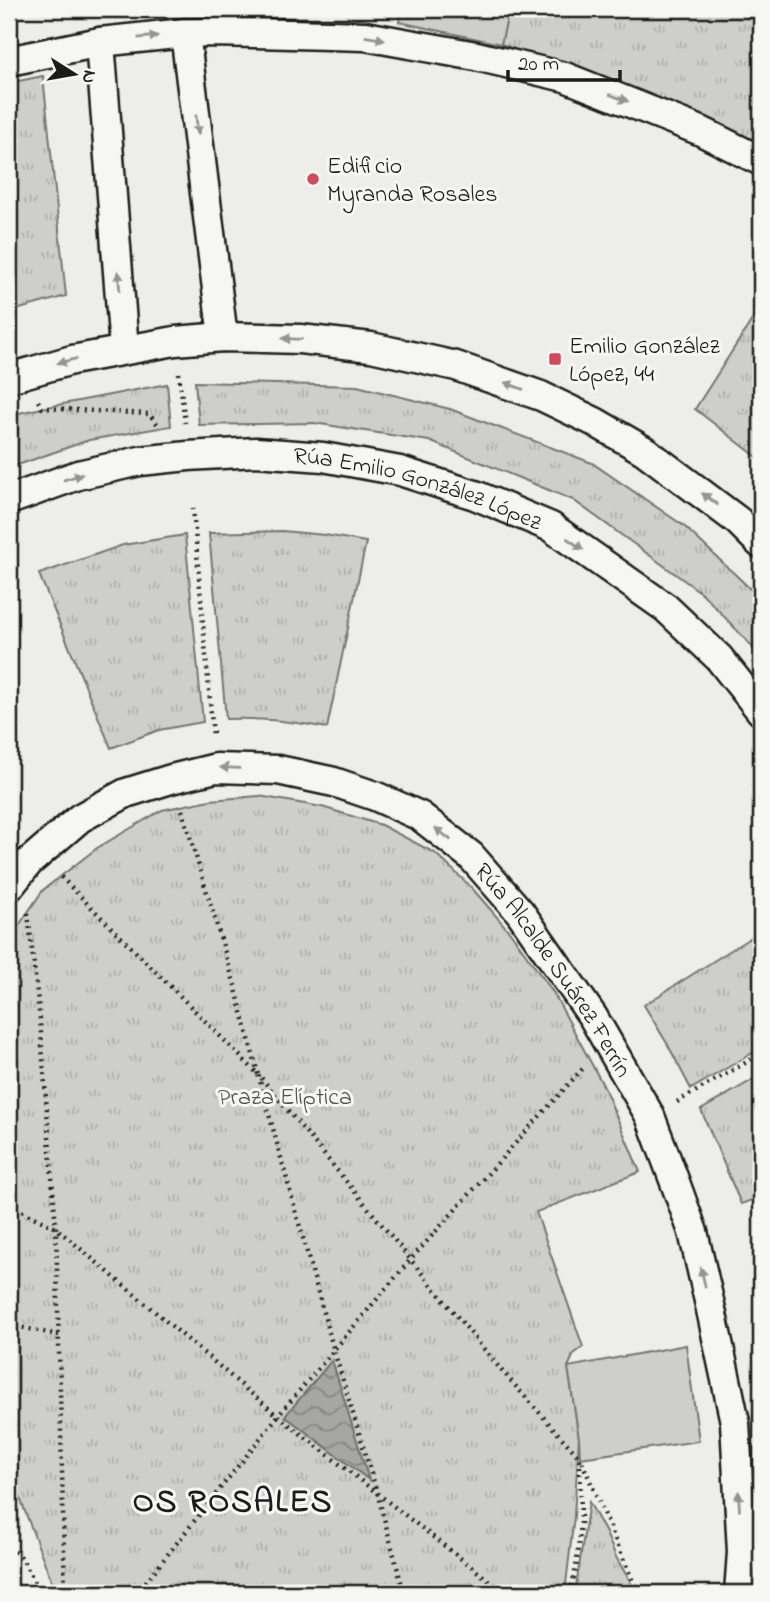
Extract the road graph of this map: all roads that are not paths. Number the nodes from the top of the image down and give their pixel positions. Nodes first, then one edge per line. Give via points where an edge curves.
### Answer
1 (185, 33) junction
2 (100, 42) junction
3 (9, 61) edge
4 (761, 161) edge
5 (223, 337) junction
6 (124, 349) junction
7 (9, 378) edge
8 (9, 499) edge
9 (761, 544) edge
10 (761, 711) edge
11 (9, 887) edge
12 (739, 1593) edge

2 -> 1 street
1 -> 4 street via 365,36 476,56 565,77 701,131
1 -> 5 street
2 - 3 street
6 -> 2 street
5 - 6 street
9 -> 5 street via 738,521 645,451 541,396 456,366 371,347
6 -> 7 street
8 -> 10 street, Rúa Emilio González López via 78,475 187,456 256,452 323,457 400,471 475,495 551,527 666,608 719,658
12 -> 11 street, Rúa Alcalde Suárez Ferrín via 742,1552 734,1422 693,1232 676,1185 650,1116 593,1017 520,912 471,856 420,816 375,796 278,770 216,768 126,793 80,818 29,862

